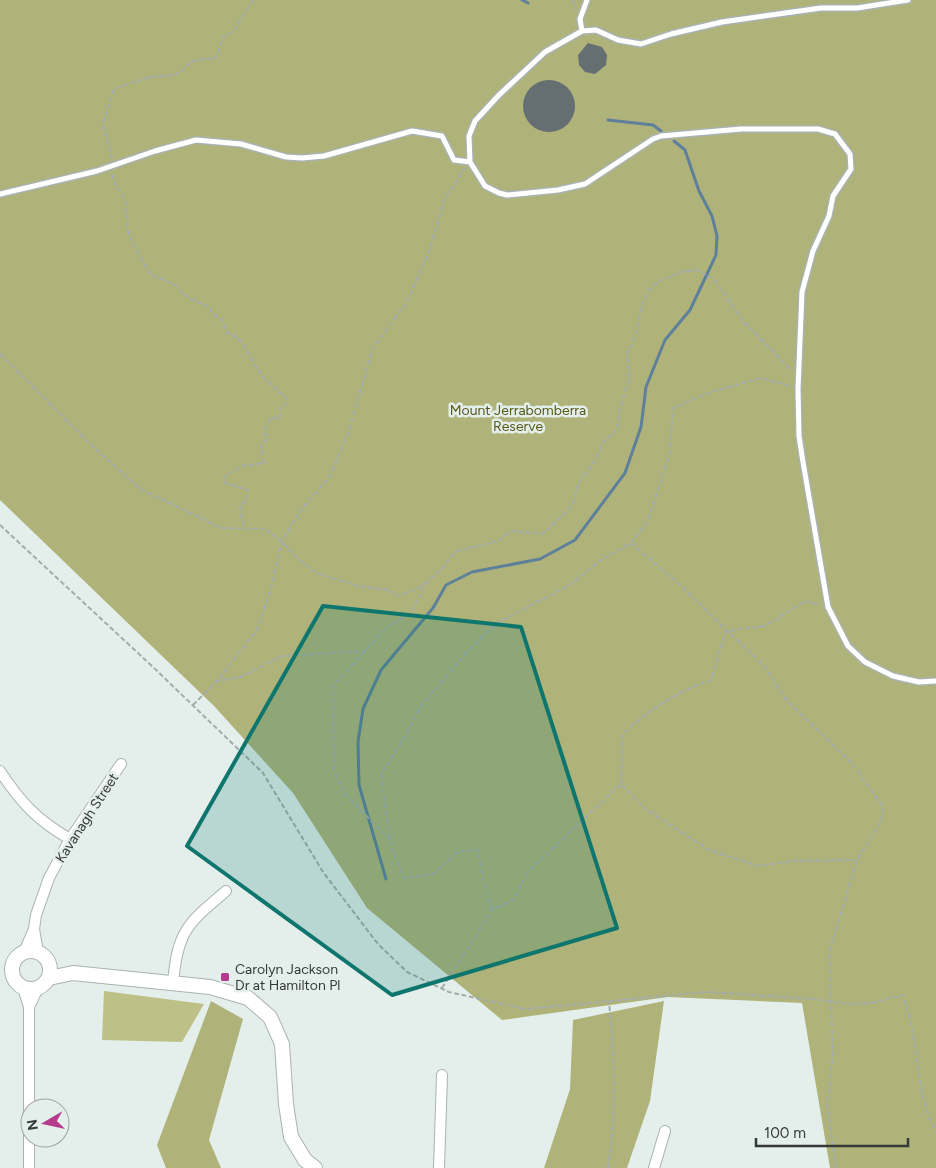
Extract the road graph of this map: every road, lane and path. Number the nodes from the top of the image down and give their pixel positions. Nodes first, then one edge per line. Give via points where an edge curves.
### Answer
1 (253, 0) edge
2 (587, 0) edge
3 (908, 0) edge
4 (582, 31) junction
5 (470, 162) junction
6 (113, 166) junction
7 (0, 194) edge
8 (0, 354) edge
9 (798, 382) junction
10 (798, 389) junction
11 (0, 524) edge
12 (248, 530) junction
13 (282, 541) junction
14 (631, 543) junction
15 (427, 582) junction
16 (828, 607) junction
17 (726, 631) junction
18 (366, 650) junction
19 (217, 680) junction
20 (936, 681) edge
21 (193, 706) junction
22 (121, 764) dead end
23 (0, 771) edge
24 (621, 784) junction
25 (70, 839) junction
26 (390, 840) junction
27 (857, 860) junction
28 (226, 891) dead end
29 (492, 910) junction
30 (34, 929) junction
31 (38, 952) junction
32 (19, 956) junction
33 (0, 963) edge
34 (49, 963) junction
35 (0, 969) edge
36 (73, 973) junction
37 (13, 978) junction
38 (49, 978) junction
39 (173, 984) junction
40 (23, 988) junction
41 (38, 988) junction
42 (442, 988) junction
43 (830, 1000) junction
44 (609, 1001) junction
45 (29, 1007) junction
46 (442, 1075) dead end
47 (665, 1131) dead end
48 (936, 1132) edge
49 (29, 1168) edge
50 (315, 1168) edge
51 (439, 1168) edge
52 (608, 1168) edge
53 (654, 1168) edge
54 (836, 1168) edge

1 - 6 path via 234,32 223,37 216,58 192,61 179,73 146,78 114,89 103,124
2 - 4 lane via 580,19
3 - 4 lane via 722,22 642,44 618,40 596,30
4 - 5 lane via 545,52 475,121 469,136
5 - 6 lane via 454,160 442,136 422,131 324,156 302,158 286,157 241,144 196,140
5 - 9 lane via 485,186 507,195 585,184 661,136 782,128 818,129 835,134 850,154 851,169 833,196 802,292
5 - 13 path via 444,200 430,249 407,302 373,348 348,433 330,476 298,514
6 - 7 lane
6 - 12 path via 111,176 126,202 129,234 150,274 175,286 198,304 210,307 223,321 226,332 238,337 262,376 288,400 288,404 280,408 280,418 268,421 264,433 268,438 261,446 264,463 242,466 224,477 225,483 248,490 246,501 240,506 243,524
8 - 12 path via 93,447 142,490 221,528
9 - 10 lane
9 - 15 path via 789,366 742,320 714,279 697,270 684,271 661,280 643,301 633,343 627,352 629,380 619,411 618,426 605,439 580,482 574,503 543,534 511,531 498,541 458,549
10 - 14 path via 780,381 761,378 708,393 673,408 670,452 648,521
10 - 16 lane via 802,462
11 - 21 path
12 - 13 path via 265,529
13 - 15 path via 294,556 316,573 358,586 389,590 398,596
13 - 19 path via 257,630
14 - 17 path via 679,584
14 - 26 path via 601,560 570,585 497,623 420,707 381,774
15 - 18 path via 410,614 387,627
16 - 17 path via 805,601 765,626
16 - 20 lane via 848,646 865,662 893,676 919,682
17 - 24 path via 711,680 690,687 638,719 622,735
17 - 27 path via 764,666 787,701 852,763 883,807 881,822
18 - 19 path via 282,656 241,677
18 - 26 path via 332,687 334,771 344,793
19 - 21 path
21 - 42 path via 263,773 324,872 378,944 408,972
22 - 25 street, Kavanagh Street
23 - 25 street via 18,798 51,828
24 - 27 path via 647,810 709,850 758,866 794,861
24 - 29 path via 528,872 513,900
25 - 30 street, Kavanagh Street via 49,878
26 - 29 path via 404,878 433,874 459,851 478,850
27 - 43 path via 829,953
28 - 39 street via 194,918 180,939
29 - 42 path
30 - 31 street, Kavanagh Street
30 - 32 street, Kavanagh Street
31 - 32 street
31 - 34 street
32 - 33 street
32 - 37 street via 12,969
34 - 36 street
34 - 38 street
35 - 37 street
36 - 38 street
36 - 39 street
37 - 40 street
38 - 41 street
39 - 50 street via 210,987 248,998 270,1017 282,1044 291,1138 305,1160
40 - 41 street
40 - 45 street
41 - 45 street
42 - 44 path via 525,1009
43 - 44 path via 706,992
43 - 48 path via 871,1004 903,995 913,1031 919,1080 930,1122
43 - 54 path via 833,1055 827,1103
44 - 52 path via 615,1075
45 - 49 street
46 - 51 street
47 - 53 street

